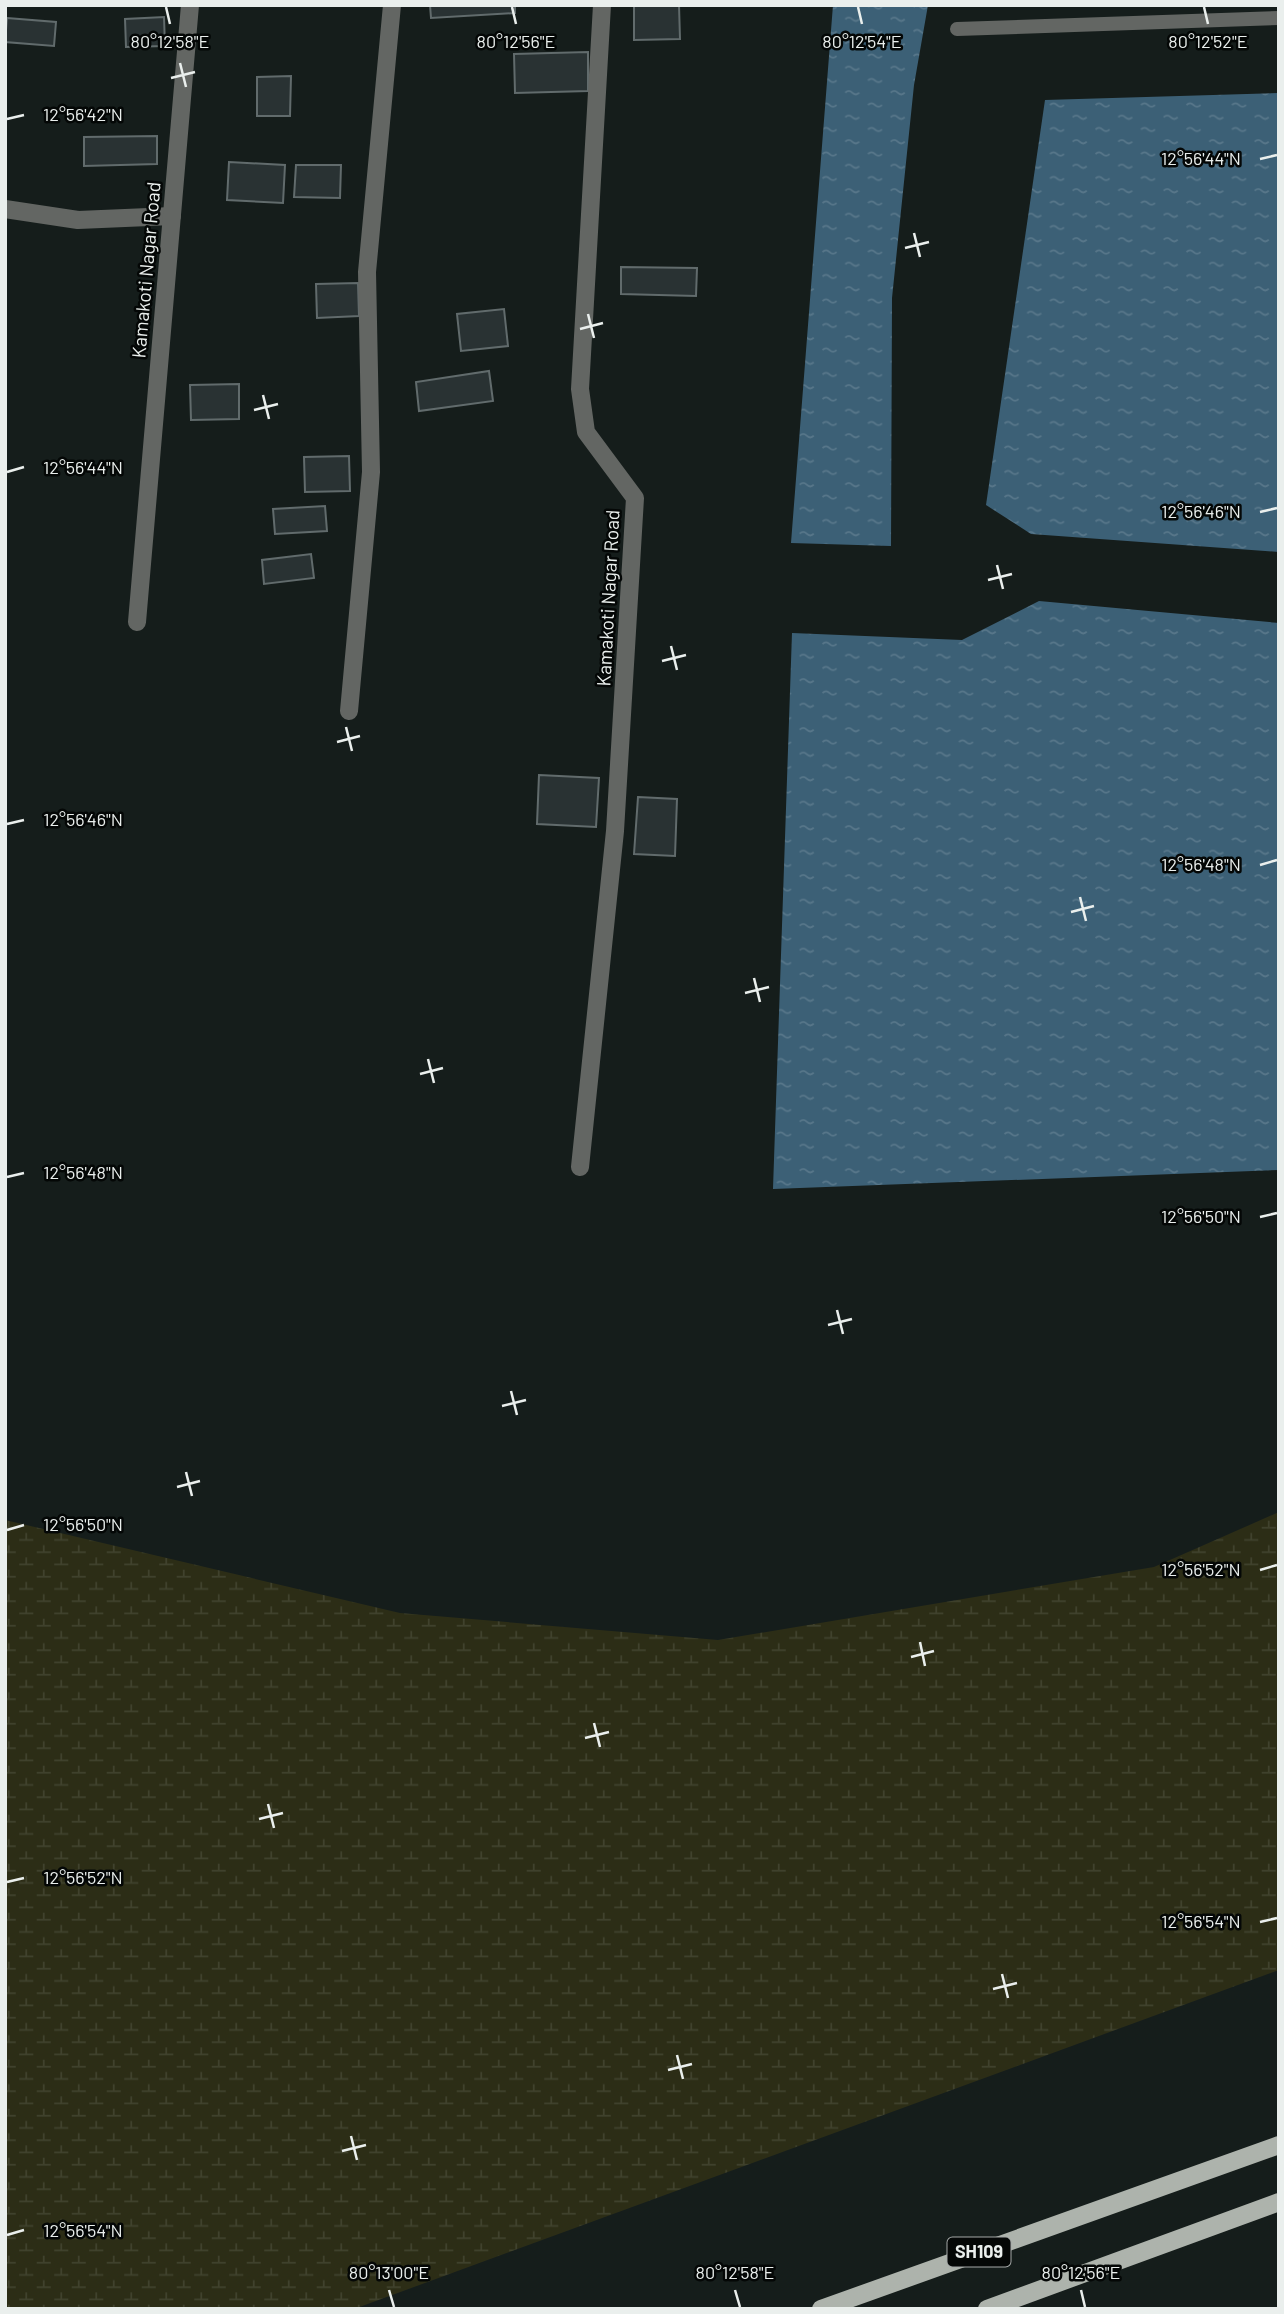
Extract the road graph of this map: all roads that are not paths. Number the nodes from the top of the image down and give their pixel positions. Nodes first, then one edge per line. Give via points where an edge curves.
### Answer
1 (190, 5) edge
2 (392, 5) edge
3 (602, 5) edge
4 (1279, 18) edge
5 (957, 29) dead end
6 (5, 209) edge
7 (172, 216) junction
8 (137, 622) dead end
9 (349, 711) dead end
10 (580, 1167) dead end
11 (1279, 2145) edge
12 (1279, 2202) edge
13 (821, 2309) edge
14 (987, 2309) edge

1 - 7 street, Kamakoti Nagar Road
2 - 9 street via 367,272 370,472
3 - 10 street, Kamakoti Nagar Road via 580,389 586,432 635,498 615,831
4 - 5 lane
6 - 7 street via 78,219
7 - 8 street, Kamakoti Nagar Road
11 - 13 main road, SH109
12 - 14 main road

